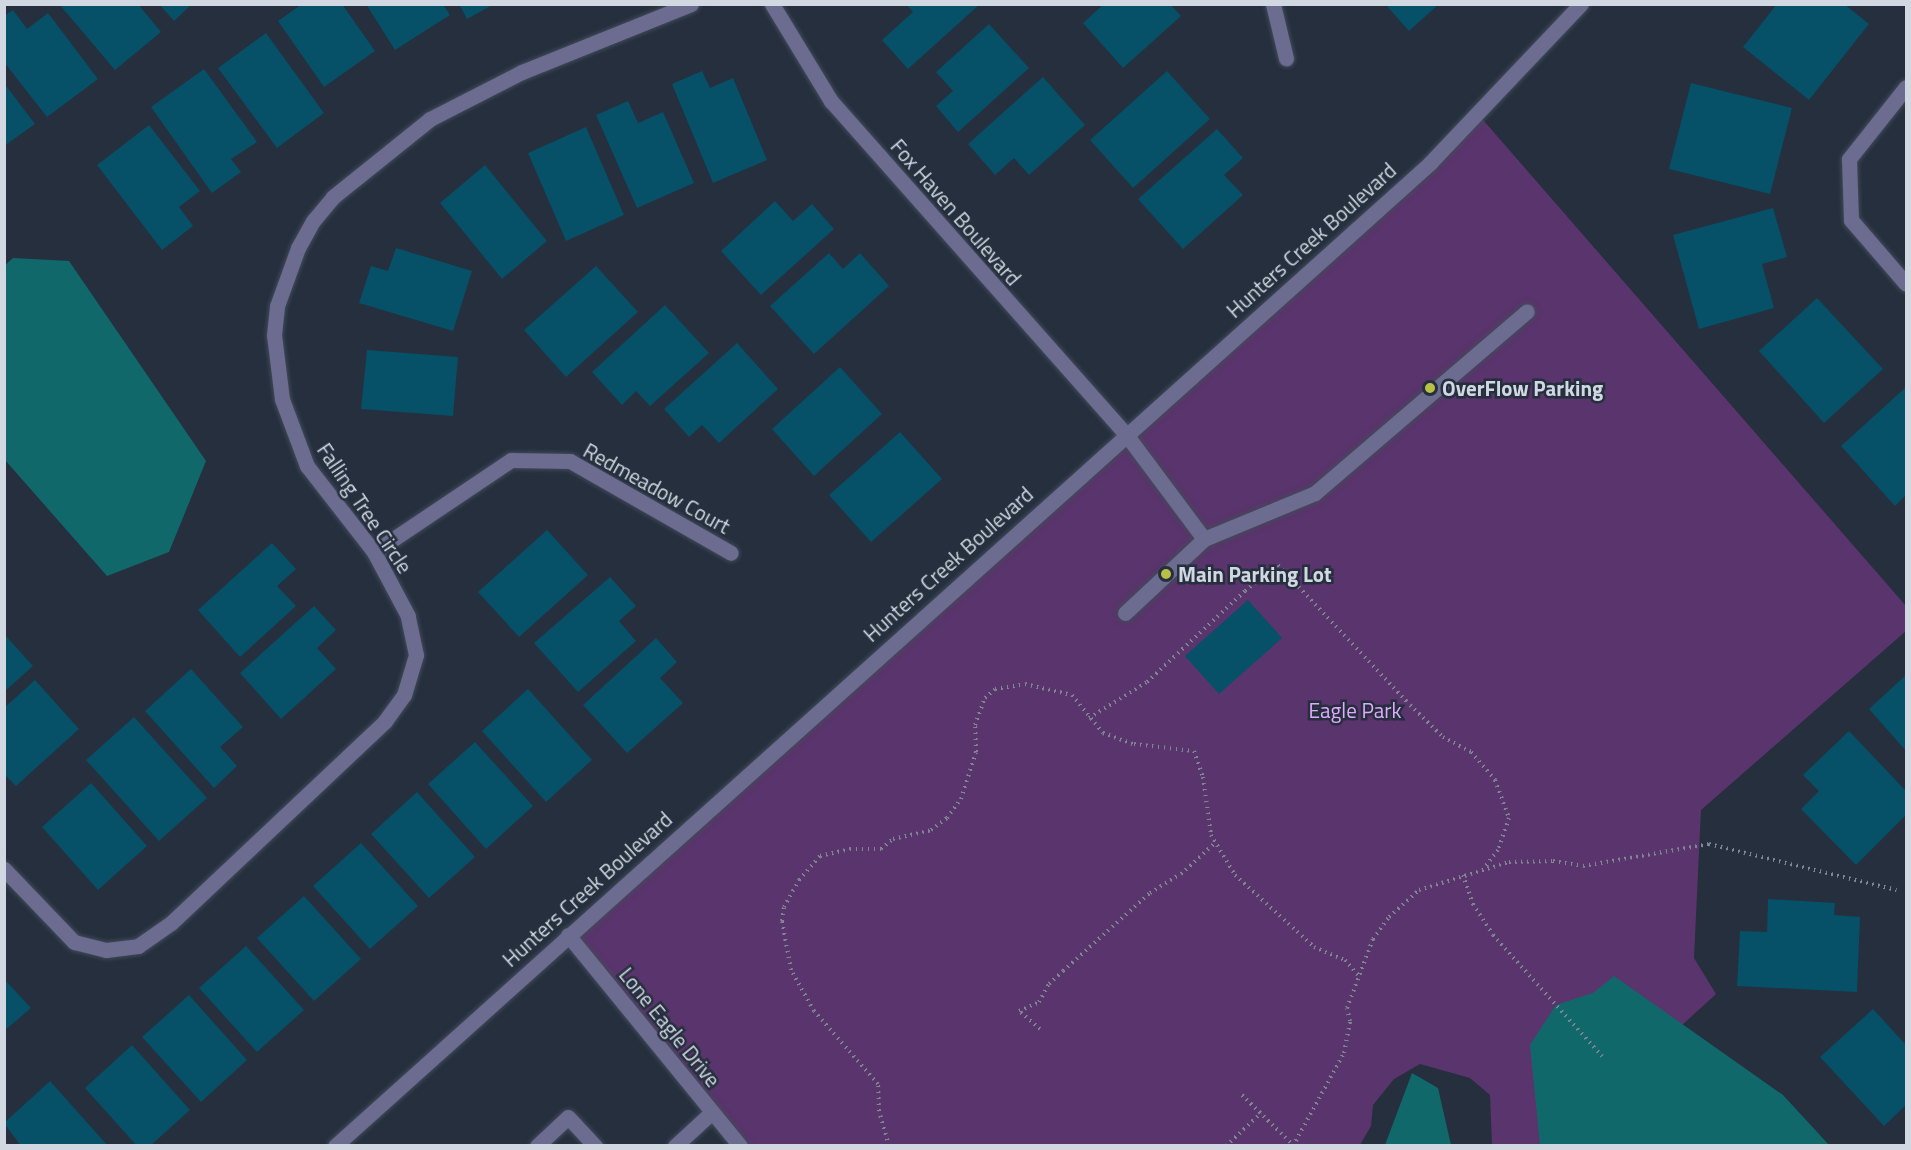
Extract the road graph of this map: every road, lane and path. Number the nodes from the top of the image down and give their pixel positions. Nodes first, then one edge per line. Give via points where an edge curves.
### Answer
1 (691, 4) edge
2 (772, 4) edge
3 (1273, 4) edge
4 (1581, 4) edge
5 (1286, 58) dead end
6 (1906, 87) edge
7 (1906, 284) edge
8 (1527, 311) dead end
9 (1125, 433) junction
10 (1204, 538) junction
11 (374, 552) junction
12 (731, 553) dead end
13 (1125, 613) dead end
14 (1089, 718) junction
15 (1215, 843) junction
16 (4, 868) edge
17 (1483, 869) junction
18 (1463, 875) junction
19 (1896, 890) dead end
20 (568, 935) junction
21 (1358, 975) junction
22 (1040, 1029) dead end
23 (1602, 1056) dead end
24 (1242, 1095) dead end
25 (712, 1112) junction
26 (1261, 1113) junction
27 (335, 1145) edge
28 (1293, 1145) edge
29 (537, 1146) edge
30 (595, 1146) edge
31 (675, 1146) edge
32 (740, 1146) edge
33 (889, 1146) edge
34 (1226, 1146) edge

1 - 11 street, Falling Tree Circle via 522,72 430,119 361,172 313,221 286,277 277,306 274,335 282,399 307,466
2 - 9 street, Fox Haven Boulevard via 831,101
3 - 5 street
4 - 9 street, Hunters Creek Boulevard via 1430,163
6 - 7 street via 1849,159 1851,220
8 - 10 street via 1315,493
9 - 10 street, Fox Haven Boulevard
9 - 20 street, Hunters Creek Boulevard
10 - 13 street
11 - 12 street, Redmeadow Court via 511,460 570,461
11 - 16 street, Falling Tree Circle via 408,616 414,639 416,655 404,695 369,741 171,923 138,946 124,950 90,948 74,942 55,925
14 - 15 path via 1103,733 1134,744 1194,751
14 - 17 path via 1147,682 1278,565 1419,714 1443,737 1471,752 1495,780 1509,818 1498,850
14 - 33 path via 1072,695 1025,684 994,689 985,698 975,725 976,752 961,799 947,818 931,830 893,839 881,849 850,849 819,856 790,892 782,921 791,970 814,1011 878,1084 879,1111
15 - 21 path via 1235,875 1264,906 1314,947 1345,960
15 - 22 path via 1095,942 1049,984 1039,1002 1019,1011
17 - 18 path
17 - 19 path via 1509,862 1553,861 1583,866 1709,844
18 - 21 path via 1419,890 1404,902 1372,939
18 - 23 path via 1473,904 1493,935
20 - 25 street, Lone Eagle Drive
20 - 27 street, Hunters Creek Boulevard
21 - 28 path via 1347,1008 1350,1021 1344,1053
24 - 26 path
25 - 31 street
25 - 32 street, Lone Eagle Drive
26 - 28 path
26 - 34 path
29 - 30 street via 568,1117

